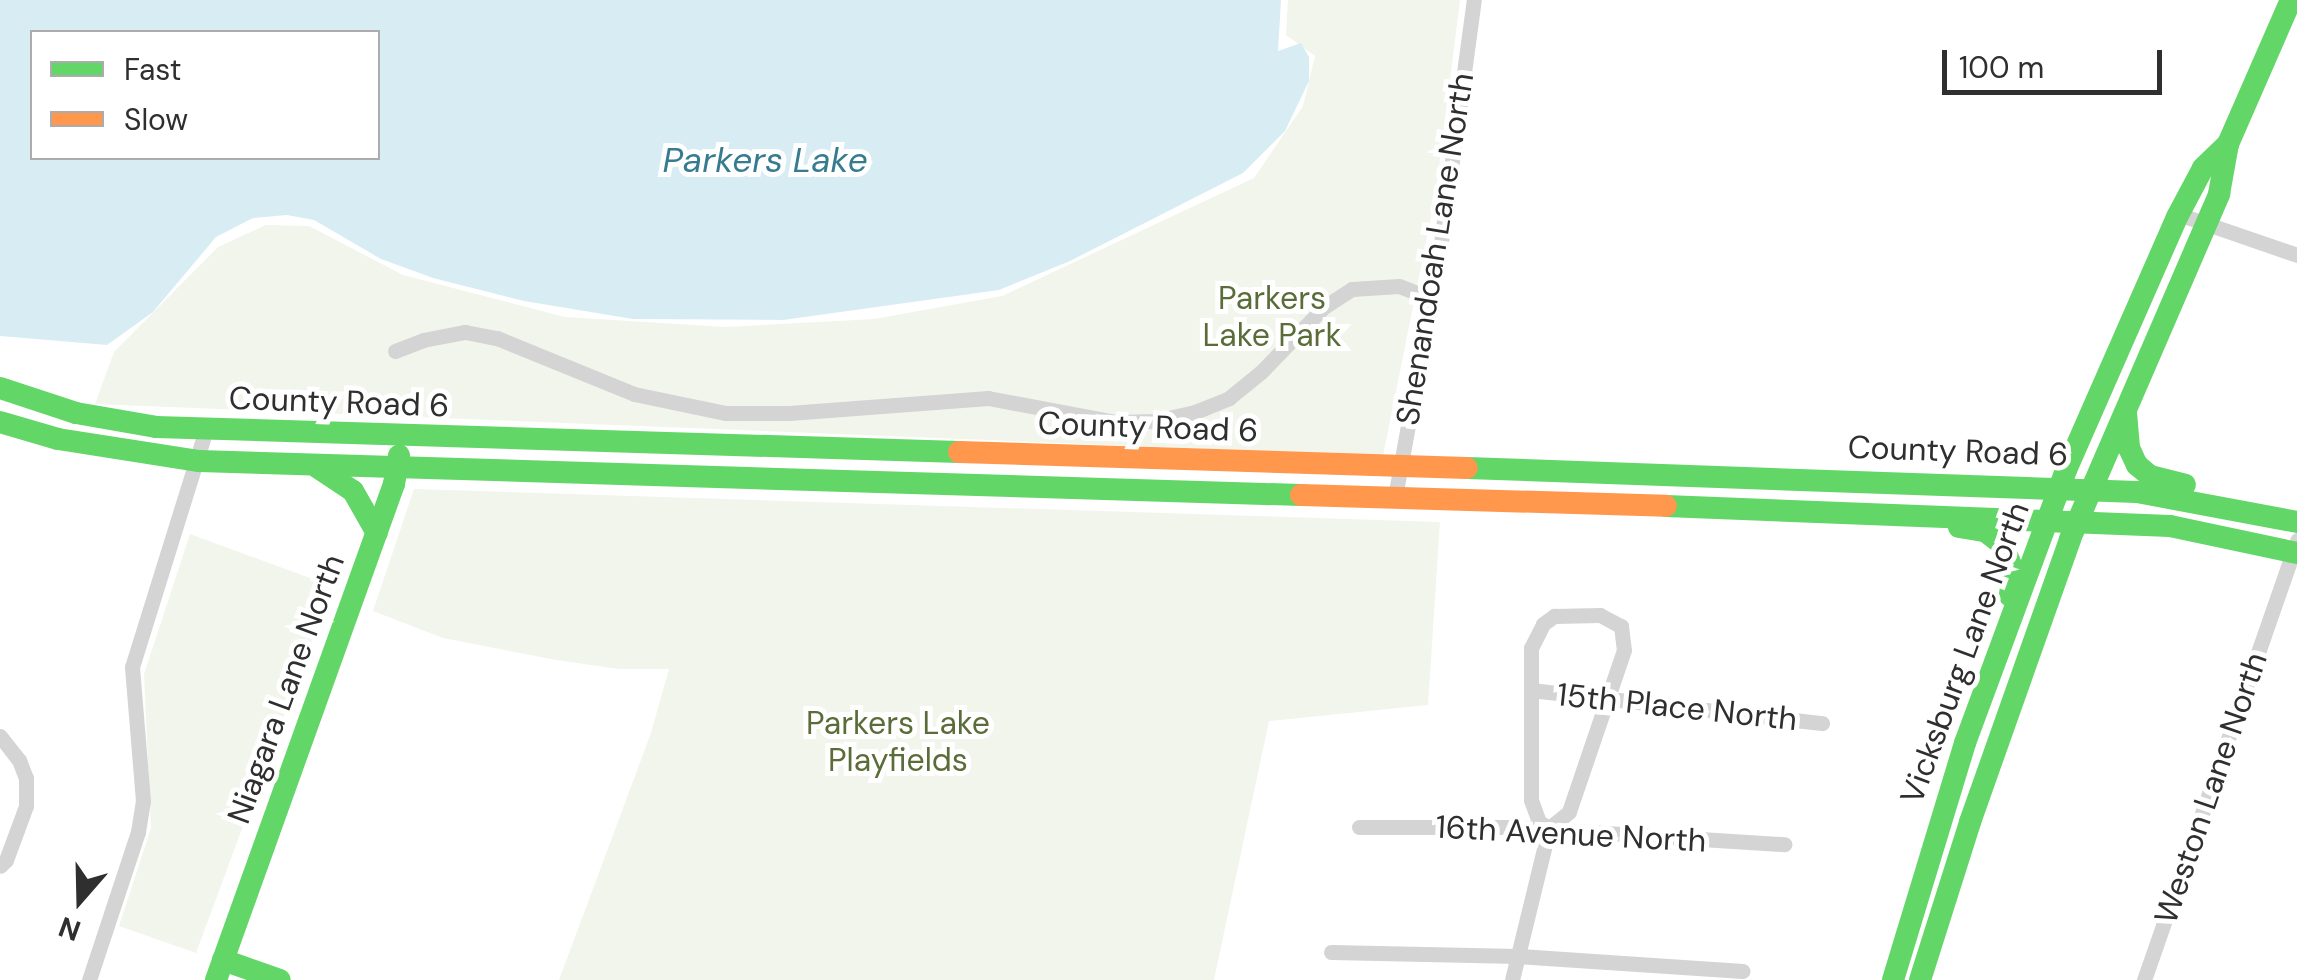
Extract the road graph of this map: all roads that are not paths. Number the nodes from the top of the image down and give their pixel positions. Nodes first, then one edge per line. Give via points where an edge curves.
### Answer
1 (1474, 0) edge
2 (2290, 0) edge
3 (2228, 144) junction
4 (2178, 214) junction
5 (2206, 224) junction
6 (2297, 255) edge
7 (1430, 298) junction
8 (395, 351) dead end
9 (0, 388) edge
10 (2126, 408) junction
11 (0, 422) edge
12 (206, 429) junction
13 (401, 437) junction
14 (199, 461) junction
15 (314, 465) junction
16 (1400, 467) junction
17 (397, 468) junction
18 (2060, 487) junction
19 (2092, 488) junction
20 (1395, 497) junction
21 (1817, 510) junction
22 (2047, 518) junction
23 (2078, 519) junction
24 (376, 532) junction
25 (2295, 538) edge
26 (2004, 634) junction
27 (1531, 690) junction
28 (1608, 698) junction
29 (1822, 724) dead end
30 (0, 736) edge
31 (1358, 827) dead end
32 (1549, 828) junction
33 (1784, 844) dead end
34 (0, 866) edge
35 (1332, 952) dead end
36 (1518, 956) junction
37 (220, 970) edge
38 (1743, 971) dead end
39 (89, 980) edge
40 (280, 980) edge
41 (1512, 980) edge
42 (1894, 980) edge
43 (1920, 980) edge
44 (2144, 980) edge

1 - 7 street, Shenandoah Lane North
2 - 3 main road, Vicksburg Lane North
3 - 4 main road, Vicksburg Lane North via 2203,168
3 - 5 main road, Vicksburg Lane North
4 - 5 street
4 - 18 main road, Vicksburg Lane North
5 - 6 street
5 - 10 main road, Vicksburg Lane North
7 - 8 street via 1399,286 1352,289 1324,307 1229,398 1155,422 1114,422 988,398 726,413 634,394 497,338 465,332
7 - 16 street, Shenandoah Lane North
9 - 12 main road, County Road 6 via 76,412
10 - 19 main road, Vicksburg Lane North
10 - 25 main road via 2129,448 2150,476 2256,499
11 - 14 main road, County Road 6 via 58,440
12 - 13 main road, County Road 6
12 - 14 street
13 - 16 main road, County Road 6
13 - 17 main road, Niagara Lane North
14 - 15 main road, County Road 6
14 - 39 street via 132,667 143,801
15 - 17 main road, County Road 6
15 - 24 main road via 353,491
16 - 18 main road, County Road 6
16 - 20 street, Shenandoah Lane North
17 - 20 main road, County Road 6
17 - 24 main road, Niagara Lane North
18 - 19 main road, County Road 6
18 - 22 main road, Vicksburg Lane North
19 - 23 main road, Vicksburg Lane North
19 - 25 main road, County Road 6 via 2181,498
20 - 21 main road, County Road 6
21 - 22 main road, County Road 6
21 - 26 main road via 1855,523 1973,528 1996,537 2013,570
22 - 23 main road, County Road 6
22 - 26 main road, Vicksburg Lane North
23 - 25 main road, County Road 6
23 - 43 main road, Vicksburg Lane North
24 - 37 main road, Niagara Lane North
25 - 44 street, Weston Lane North
26 - 42 main road, Vicksburg Lane North via 1933,840
27 - 28 street, 15th Place North
27 - 28 street via 1534,636 1554,616 1600,614 1621,626 1624,650
27 - 32 street via 1532,812
28 - 29 street, 15th Place North
28 - 32 street via 1569,812
30 - 34 street via 26,778 26,806
31 - 32 street, 16th Avenue North
32 - 33 street, 16th Avenue North
32 - 36 street
35 - 36 street
36 - 38 street
36 - 41 street
37 - 40 main road

